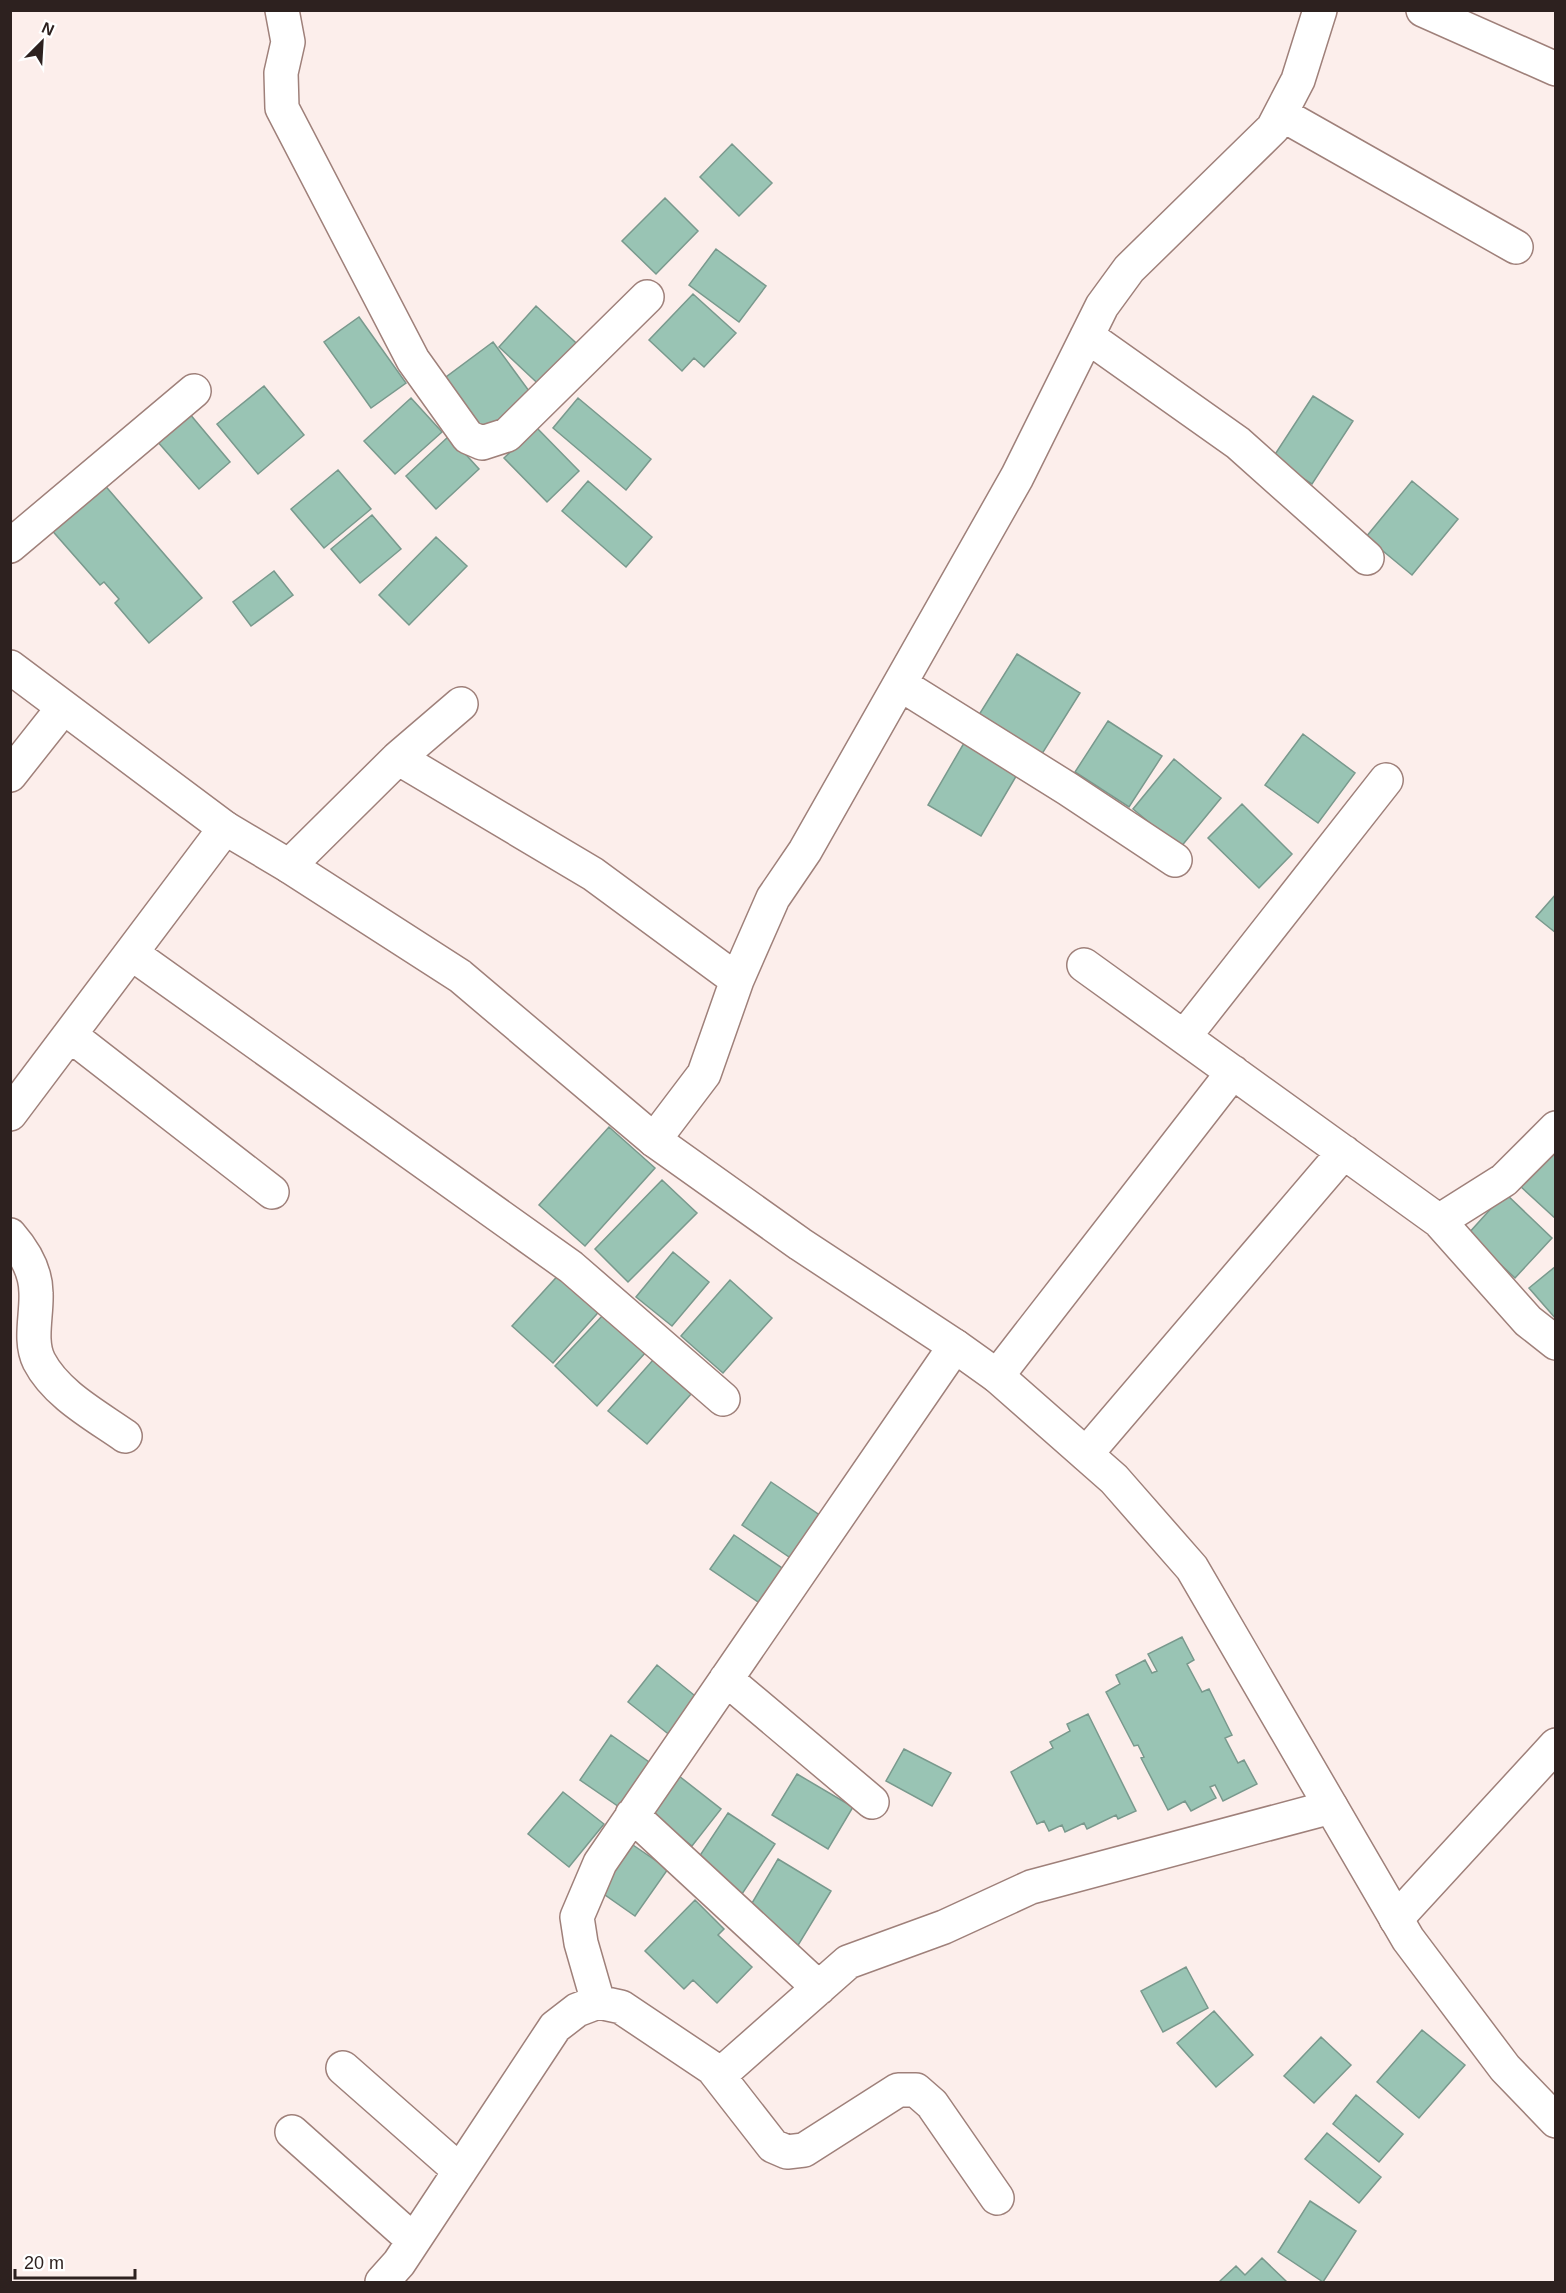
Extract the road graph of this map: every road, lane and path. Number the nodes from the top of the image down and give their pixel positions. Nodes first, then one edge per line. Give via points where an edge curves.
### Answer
1 (282, 10) edge
2 (1320, 10) edge
3 (1423, 10) edge
4 (1556, 69) edge
5 (1281, 114) junction
6 (1516, 247) dead end
7 (647, 297) dead end
8 (1087, 336) junction
9 (194, 391) dead end
10 (10, 546) edge
11 (1367, 558) dead end
12 (10, 667) edge
13 (900, 684) junction
14 (461, 704) dead end
15 (63, 708) junction
16 (398, 759) junction
17 (10, 776) edge
18 (1386, 780) dead end
19 (225, 828) junction
20 (1175, 860) dead end
21 (289, 866) junction
22 (131, 953) junction
23 (1084, 965) dead end
24 (737, 980) junction
25 (70, 1035) junction
26 (1184, 1036) junction
27 (1233, 1072) junction
28 (10, 1114) edge
29 (1556, 1128) edge
30 (654, 1140) junction
31 (1344, 1152) junction
32 (272, 1192) dead end
33 (1438, 1221) junction
34 (10, 1235) edge
35 (1556, 1343) edge
36 (955, 1346) junction
37 (997, 1376) junction
38 (723, 1399) dead end
39 (125, 1436) dead end
40 (1086, 1454) junction
41 (726, 1679) junction
42 (1556, 1745) edge
43 (872, 1802) dead end
44 (1331, 1807) junction
45 (632, 1815) junction
46 (1396, 1918) junction
47 (819, 1988) junction
48 (598, 2002) junction
49 (343, 2068) dead end
50 (712, 2069) junction
51 (1556, 2121) edge
52 (292, 2132) dead end
53 (460, 2171) junction
54 (997, 2198) dead end
55 (413, 2240) junction
56 (382, 2283) edge

1 - 7 street via 288,42 281,74 282,108 412,360 468,437 482,444 507,435
2 - 5 street via 1298,80
3 - 4 street
5 - 6 street
5 - 8 street via 1273,128 1129,268 1102,306
8 - 11 street via 1238,443
8 - 13 street via 1017,477
9 - 10 street
12 - 15 street
13 - 20 street
13 - 24 street via 805,851 773,898
14 - 16 street
15 - 17 street
15 - 19 street
16 - 21 street
16 - 24 street via 593,874
18 - 26 street
19 - 21 street
19 - 22 street
21 - 30 street via 460,976
22 - 25 street
22 - 38 street via 571,1267
23 - 26 street
24 - 30 street via 704,1074
25 - 28 street
25 - 32 street
26 - 27 street
27 - 31 street
27 - 37 street
29 - 33 street via 1504,1180
30 - 36 street via 800,1245
31 - 33 street
31 - 40 street
33 - 35 street via 1528,1321
34 - 39 street via 30,1264 36,1291 34,1337 38,1359 49,1377 69,1396
36 - 37 street
36 - 41 street
37 - 40 street
40 - 44 street via 1114,1479 1192,1568
41 - 43 street
41 - 45 street
42 - 46 street
44 - 46 street
44 - 47 street via 1031,1887 944,1927 848,1962
45 - 47 street
45 - 48 street via 600,1863 577,1917 580,1943
46 - 51 street via 1505,2068
47 - 50 street via 721,2074
48 - 50 street via 621,2007
48 - 53 street via 577,2010 555,2026
49 - 53 street
50 - 54 street via 773,2146 787,2152 804,2150 898,2090 916,2090 932,2104
52 - 55 street
53 - 55 street
55 - 56 street

